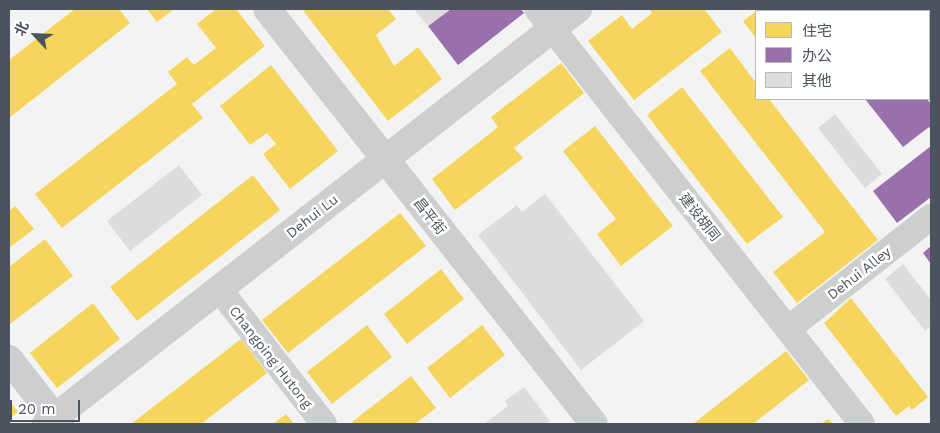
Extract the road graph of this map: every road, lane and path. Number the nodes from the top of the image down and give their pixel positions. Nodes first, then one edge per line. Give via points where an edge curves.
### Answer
1 (267, 9) edge
2 (578, 9) edge
3 (545, 19) edge
4 (385, 159) junction
5 (931, 216) edge
6 (219, 289) junction
7 (788, 329) junction
8 (9, 359) edge
9 (53, 422) edge
10 (324, 424) edge
11 (594, 424) edge
12 (862, 424) edge

1 - 4 street, 昌平街
2 - 3 street, Dehui Lu
3 - 4 street, Dehui Lu
3 - 7 street, 建设胡同
4 - 6 street, Dehui Lu
4 - 11 street, 昌平街
5 - 7 street, Dehui Alley
6 - 9 street, Dehui Lu
6 - 10 street, Changping Hutong
7 - 12 street, 建设胡同
8 - 9 street

